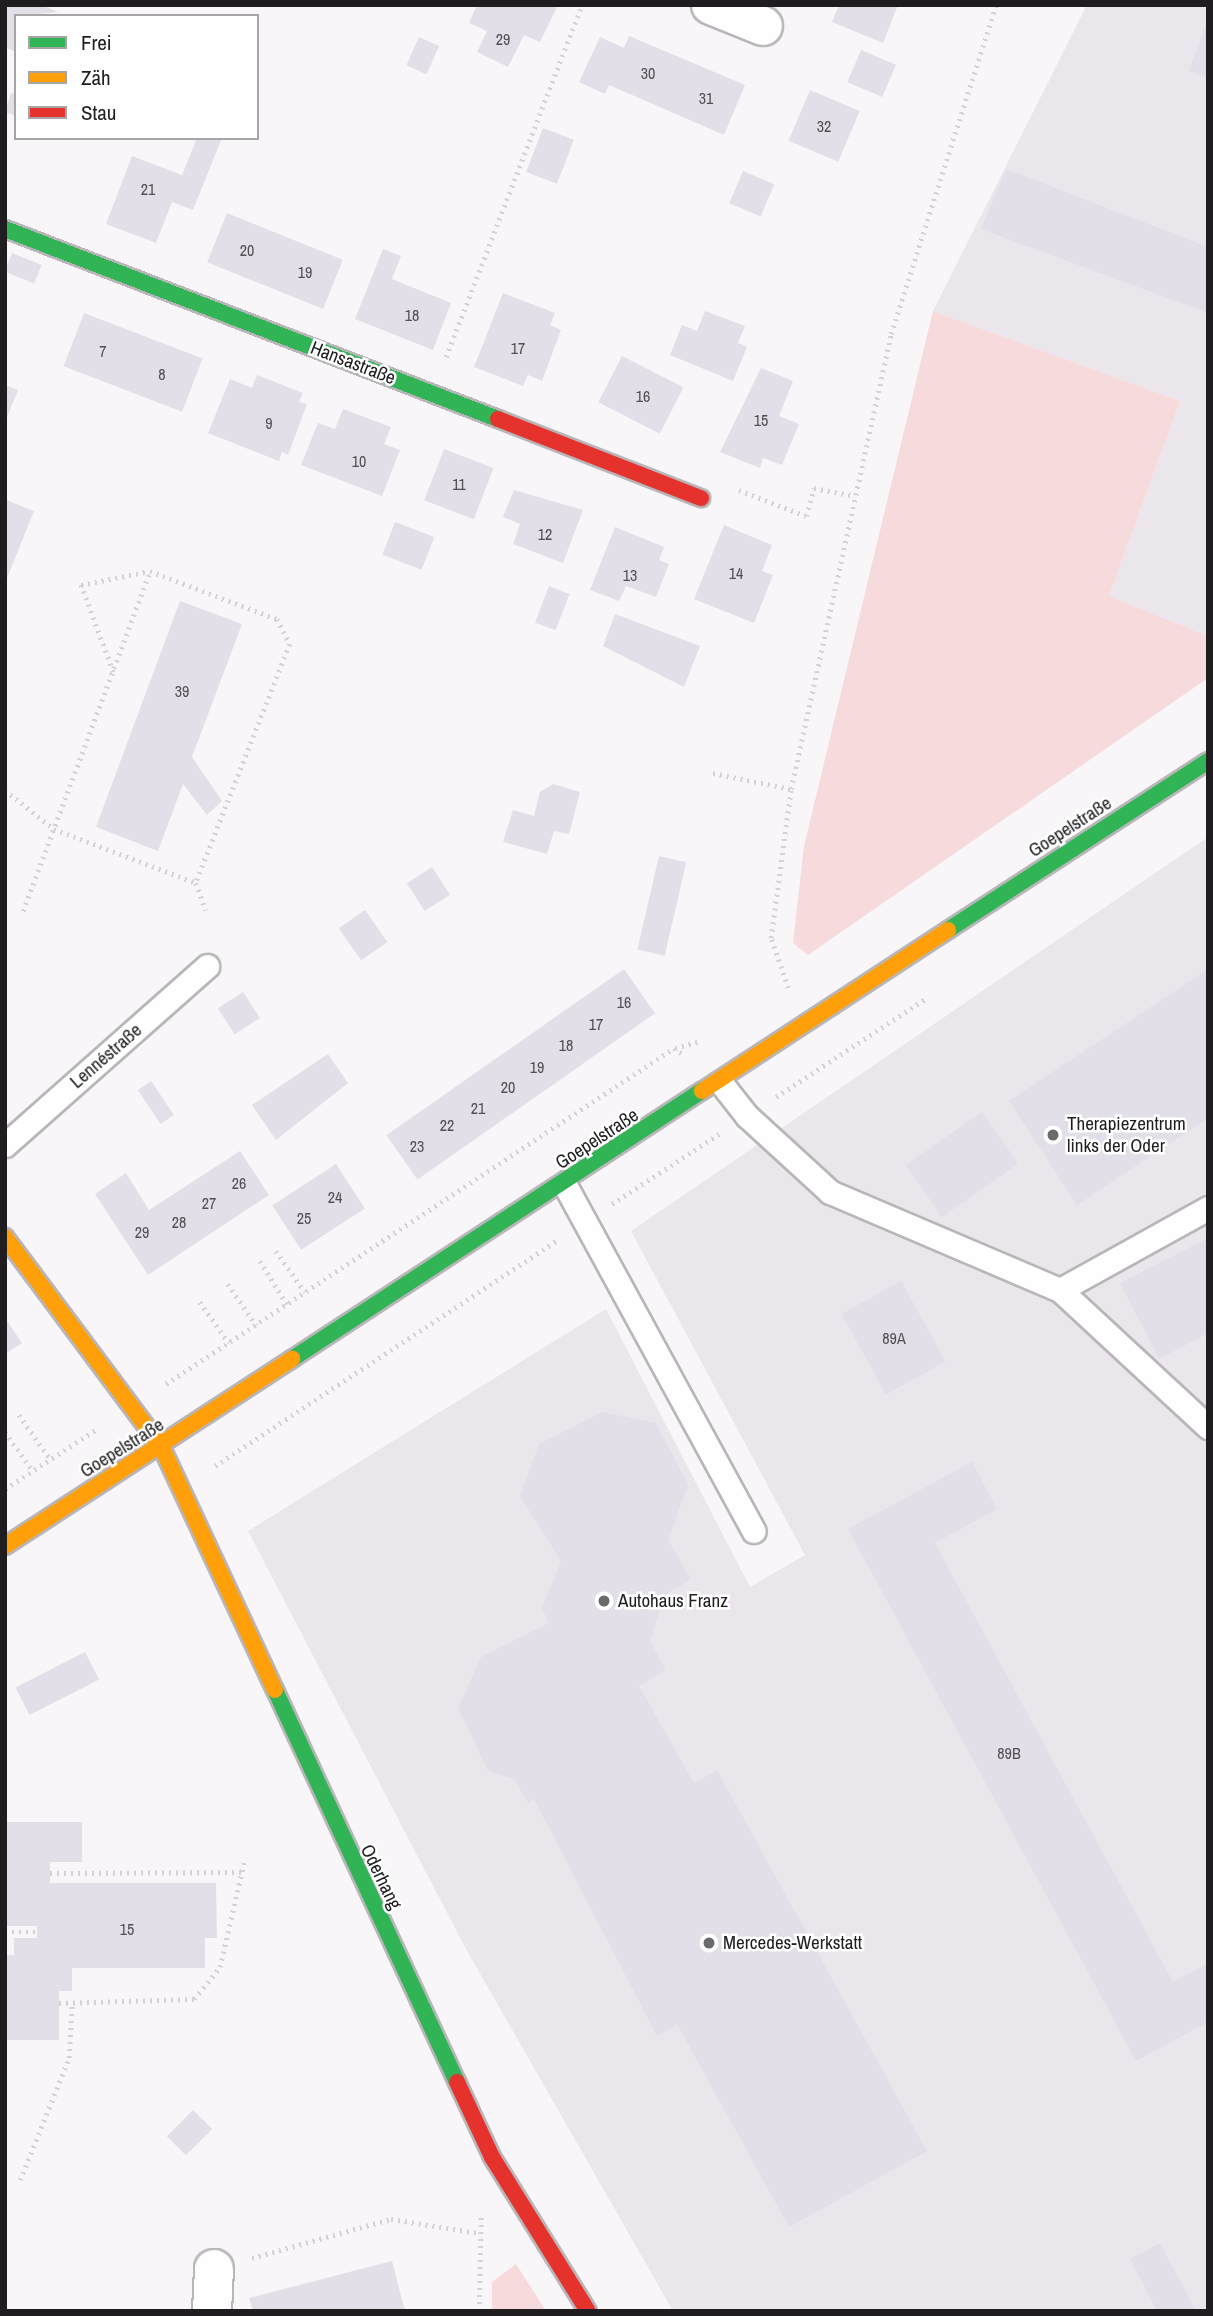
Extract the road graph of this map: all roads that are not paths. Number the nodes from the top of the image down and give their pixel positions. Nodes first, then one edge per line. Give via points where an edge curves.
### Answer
1 (712, 5) edge
2 (763, 26) dead end
3 (5, 229) edge
4 (701, 498) road end
5 (1208, 761) edge
6 (207, 966) dead end
7 (721, 1083) junction
8 (5, 1145) edge
9 (565, 1185) junction
10 (1208, 1208) edge
11 (5, 1237) edge
12 (1060, 1290) junction
13 (1208, 1427) edge
14 (162, 1448) junction
15 (754, 1531) dead end
16 (5, 1546) edge
17 (214, 2269) road end
18 (212, 2311) edge
19 (588, 2311) edge

1 - 2 street
3 - 4 street, Hansastraße
5 - 7 street, Goepelstraße
6 - 8 lane, Lennéstraße
7 - 9 street, Goepelstraße
7 - 12 lane via 747,1116 830,1192
9 - 14 street, Goepelstraße
9 - 15 lane
10 - 12 lane
11 - 14 street
12 - 13 lane
14 - 16 street, Goepelstraße
14 - 19 street, Oderhang via 492,2157
17 - 18 street

